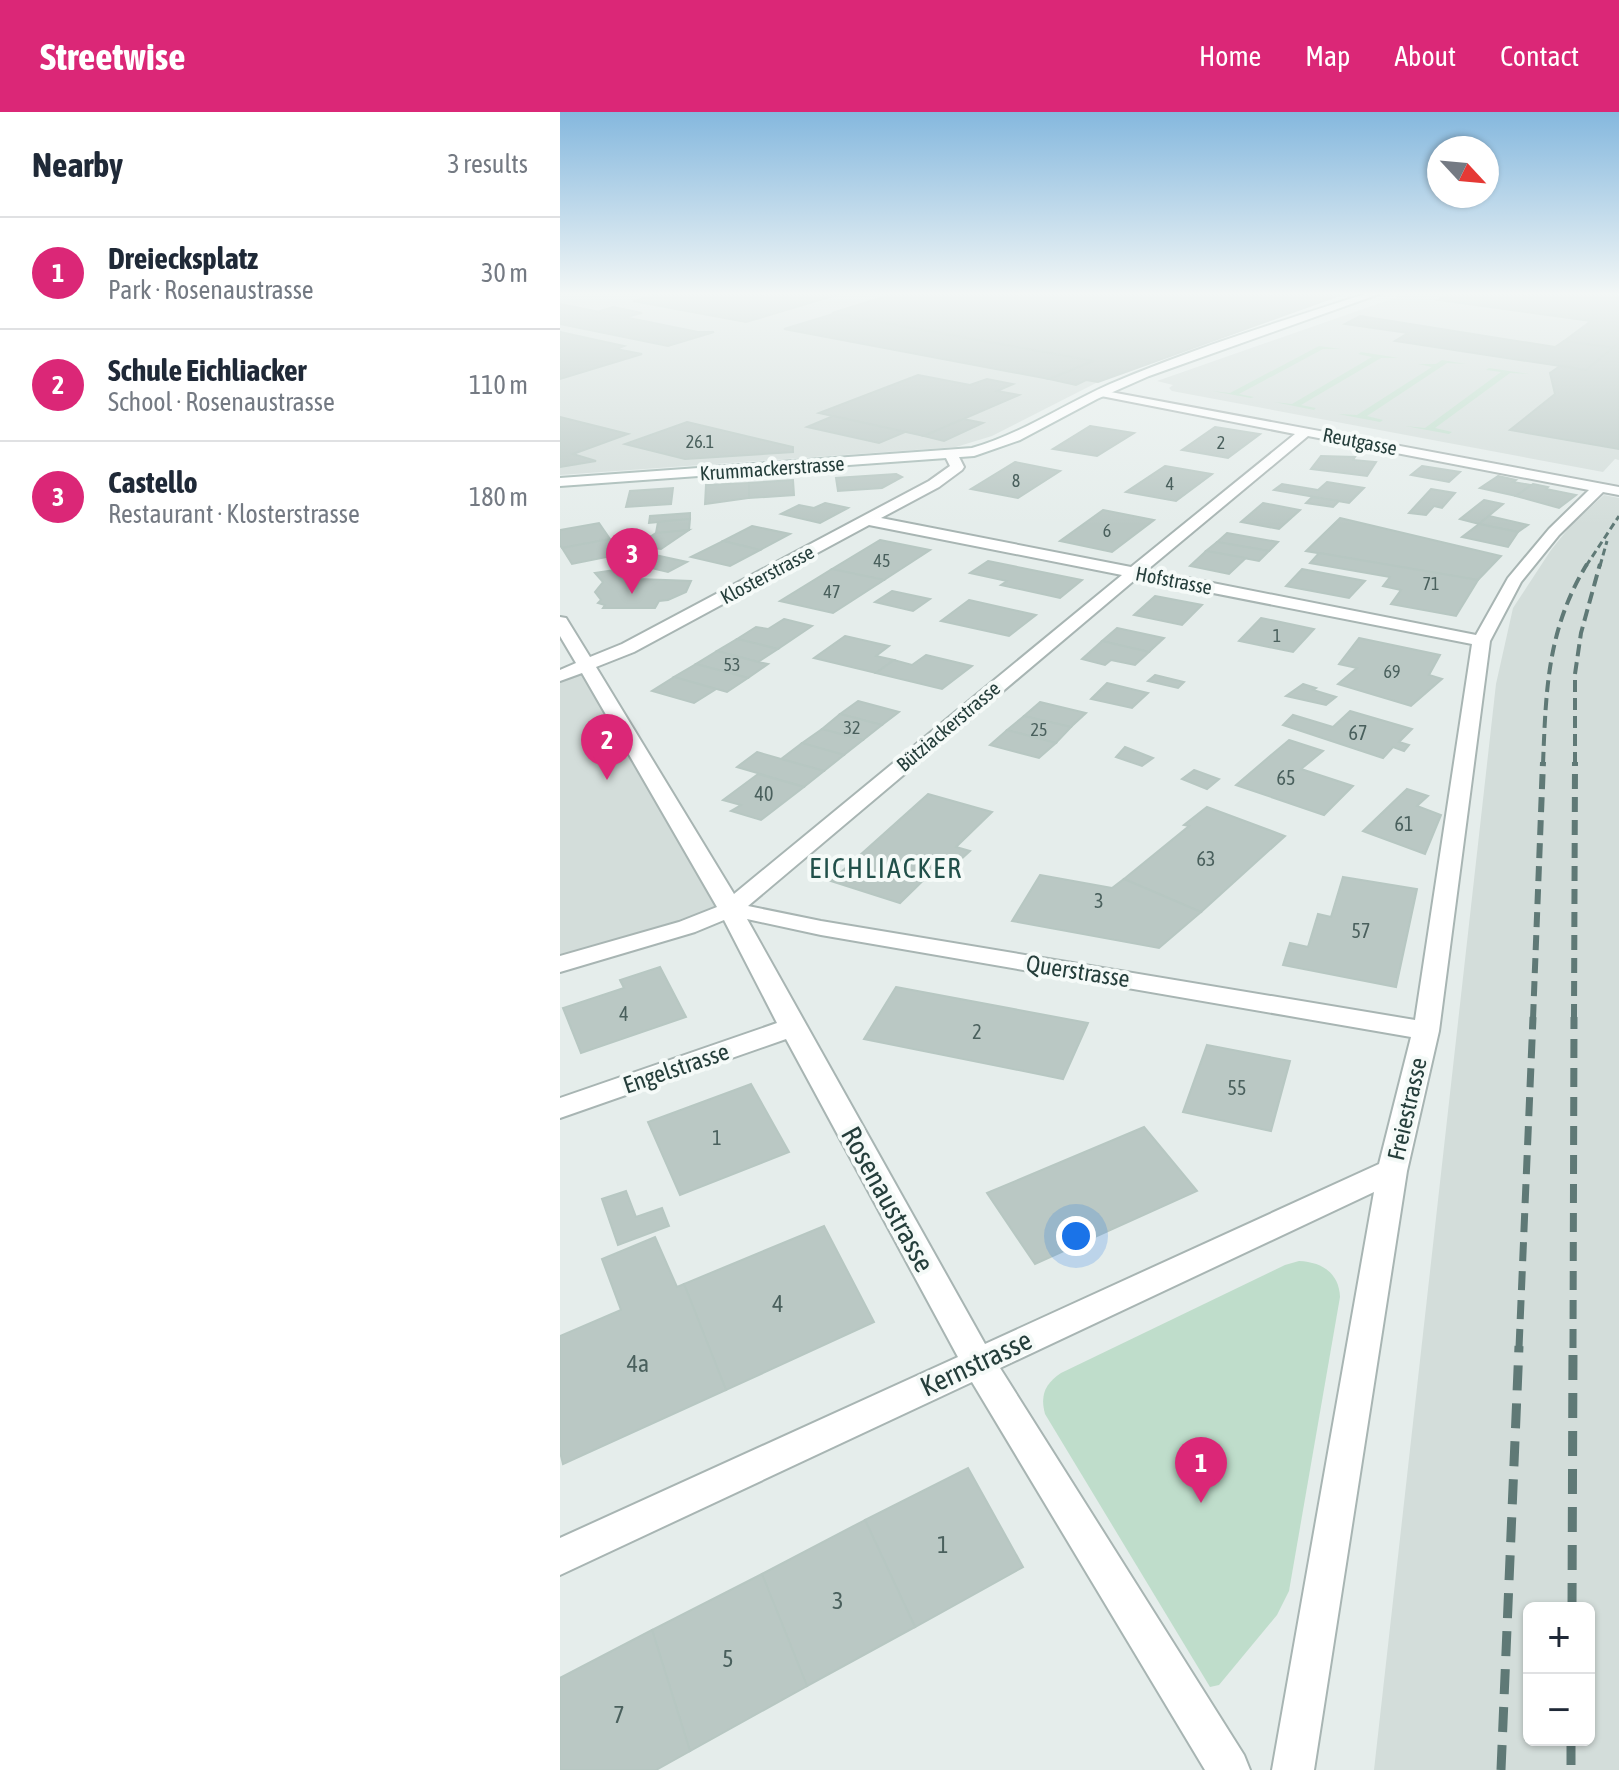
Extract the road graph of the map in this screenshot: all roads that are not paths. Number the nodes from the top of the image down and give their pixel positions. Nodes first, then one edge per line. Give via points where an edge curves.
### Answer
1 (1163, 370) edge
2 (1100, 393) junction
3 (1306, 431) junction
4 (952, 456) junction
5 (560, 482) edge
6 (1601, 486) junction
7 (1619, 491) edge
8 (868, 520) junction
9 (1137, 573) junction
10 (560, 622) edge
11 (1481, 641) junction
12 (586, 667) junction
13 (560, 676) edge
14 (731, 909) junction
15 (560, 964) edge
16 (793, 1027) junction
17 (1426, 1031) junction
18 (560, 1108) edge
19 (1392, 1171) junction
20 (978, 1362) junction
21 (560, 1557) edge
22 (1229, 1770) edge
23 (1293, 1770) edge

1 - 2 street
2 - 3 street, Reutgasse
2 - 4 street, Krummackerstrasse via 1012,441
3 - 6 street, Reutgasse
3 - 9 street, Bütziackerstrasse
4 - 5 street, Krummackerstrasse
4 - 8 street, Klosterstrasse via 957,464 953,471
6 - 7 street, Reutgasse
6 - 11 street, Freiestrasse via 1514,581
8 - 9 street, Hofstrasse
8 - 12 street, Klosterstrasse
9 - 11 street, Hofstrasse
9 - 14 street, Bütziackerstrasse
10 - 12 street, Rosenaustrasse
11 - 17 street, Freiestrasse
12 - 13 street, Klosterstrasse
12 - 14 street, Rosenaustrasse
14 - 15 street, Bütziackerstrasse
14 - 16 street, Rosenaustrasse
14 - 17 street, Querstrasse
16 - 18 street, Engelstrasse
16 - 20 street, Rosenaustrasse
17 - 19 street, Freiestrasse
19 - 20 street, Kernstrasse
19 - 23 street, Freiestrasse
20 - 21 street, Kernstrasse
20 - 22 street, Rosenaustrasse

